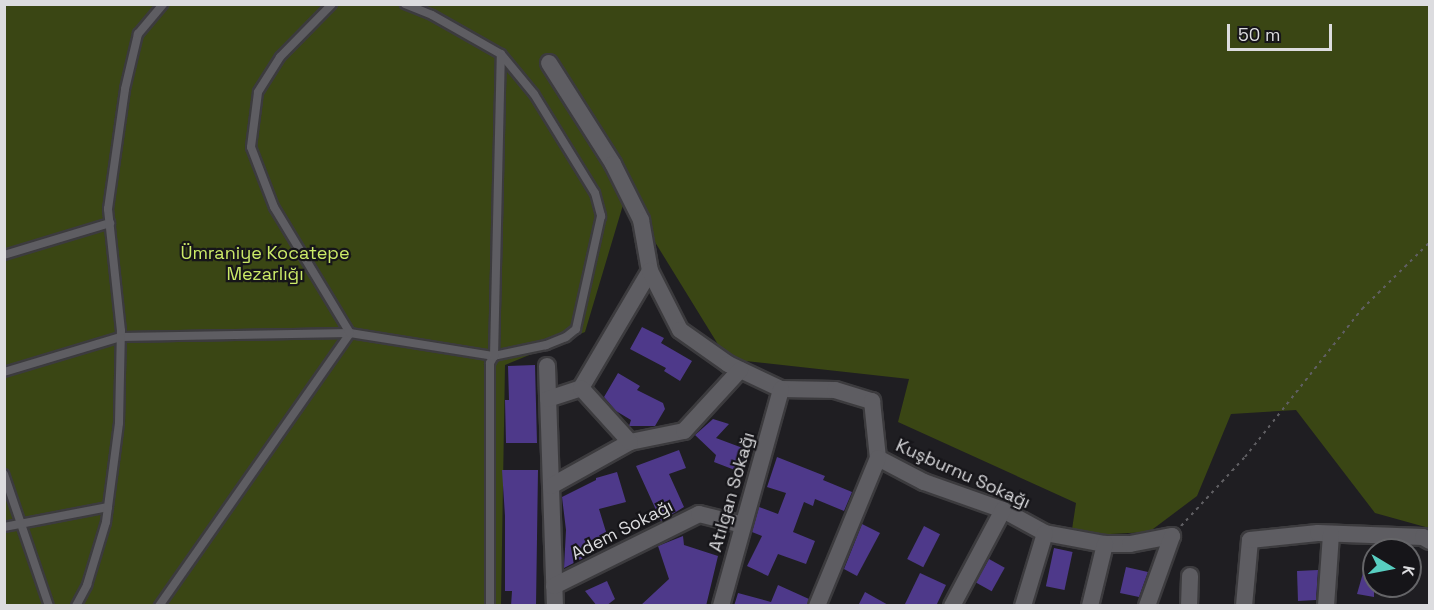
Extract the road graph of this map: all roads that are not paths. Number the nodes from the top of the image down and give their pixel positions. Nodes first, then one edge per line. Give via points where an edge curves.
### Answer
1 (163, 4) edge
2 (332, 4) edge
3 (405, 4) edge
4 (501, 54) junction
5 (549, 63) dead end
6 (110, 223) junction
7 (4, 255) edge
8 (650, 271) junction
9 (350, 333) junction
10 (121, 337) junction
11 (494, 356) junction
12 (547, 366) dead end
13 (740, 370) junction
14 (4, 372) edge
15 (581, 388) junction
16 (781, 389) junction
17 (548, 399) junction
18 (630, 442) junction
19 (878, 458) junction
20 (4, 474) edge
21 (551, 486) junction
22 (108, 507) junction
23 (1003, 510) junction
24 (21, 524) junction
25 (743, 525) junction
26 (4, 527) edge
27 (1045, 533) junction
28 (1331, 534) junction
29 (1430, 541) edge
30 (1105, 544) junction
31 (1190, 576) dead end
32 (554, 586) junction
33 (49, 606) edge
34 (76, 606) edge
35 (159, 606) edge
36 (490, 606) edge
37 (555, 606) edge
38 (721, 606) edge
39 (817, 606) edge
40 (952, 606) edge
41 (1023, 606) edge
42 (1090, 606) edge
43 (1147, 606) edge
44 (1189, 606) edge
45 (1244, 606) edge
46 (1326, 606) edge

1 - 6 lane via 138,34 125,88 108,209
2 - 9 lane via 280,57 258,92 251,147 274,207
3 - 4 lane
4 - 11 lane
4 - 11 lane via 540,104 595,193 601,216 576,329 546,345
5 - 8 street, Kuşburnu Sokağı via 613,164 641,220
6 - 7 lane
6 - 10 lane
8 - 13 street, Kuşburnu Sokağı via 680,330
8 - 15 street
9 - 10 lane
9 - 11 lane
9 - 35 lane
10 - 14 lane
10 - 22 lane via 119,423
11 - 36 lane via 490,363
12 - 17 street
13 - 16 street, Kuşburnu Sokağı
13 - 18 street via 684,431
15 - 17 street
15 - 18 street
16 - 19 street, Kuşburnu Sokağı via 835,390 872,401
16 - 25 street, Atılgan Sokağı
17 - 21 street
18 - 21 street
19 - 23 street, Kuşburnu Sokağı via 924,482
19 - 39 street
20 - 24 lane
21 - 32 street
22 - 24 lane
22 - 34 lane via 87,585
23 - 27 street, Kuşburnu Sokağı
23 - 40 street
24 - 26 lane
24 - 33 lane
25 - 32 street, Adem Sokağı via 699,514
25 - 38 street, Atılgan Sokağı
27 - 30 street, Kuşburnu Sokağı
27 - 41 street
28 - 29 street via 1423,537
28 - 45 street via 1250,540
28 - 46 street
30 - 42 street
30 - 43 street, Kuşburnu Sokağı via 1172,536
31 - 44 street
32 - 37 street

